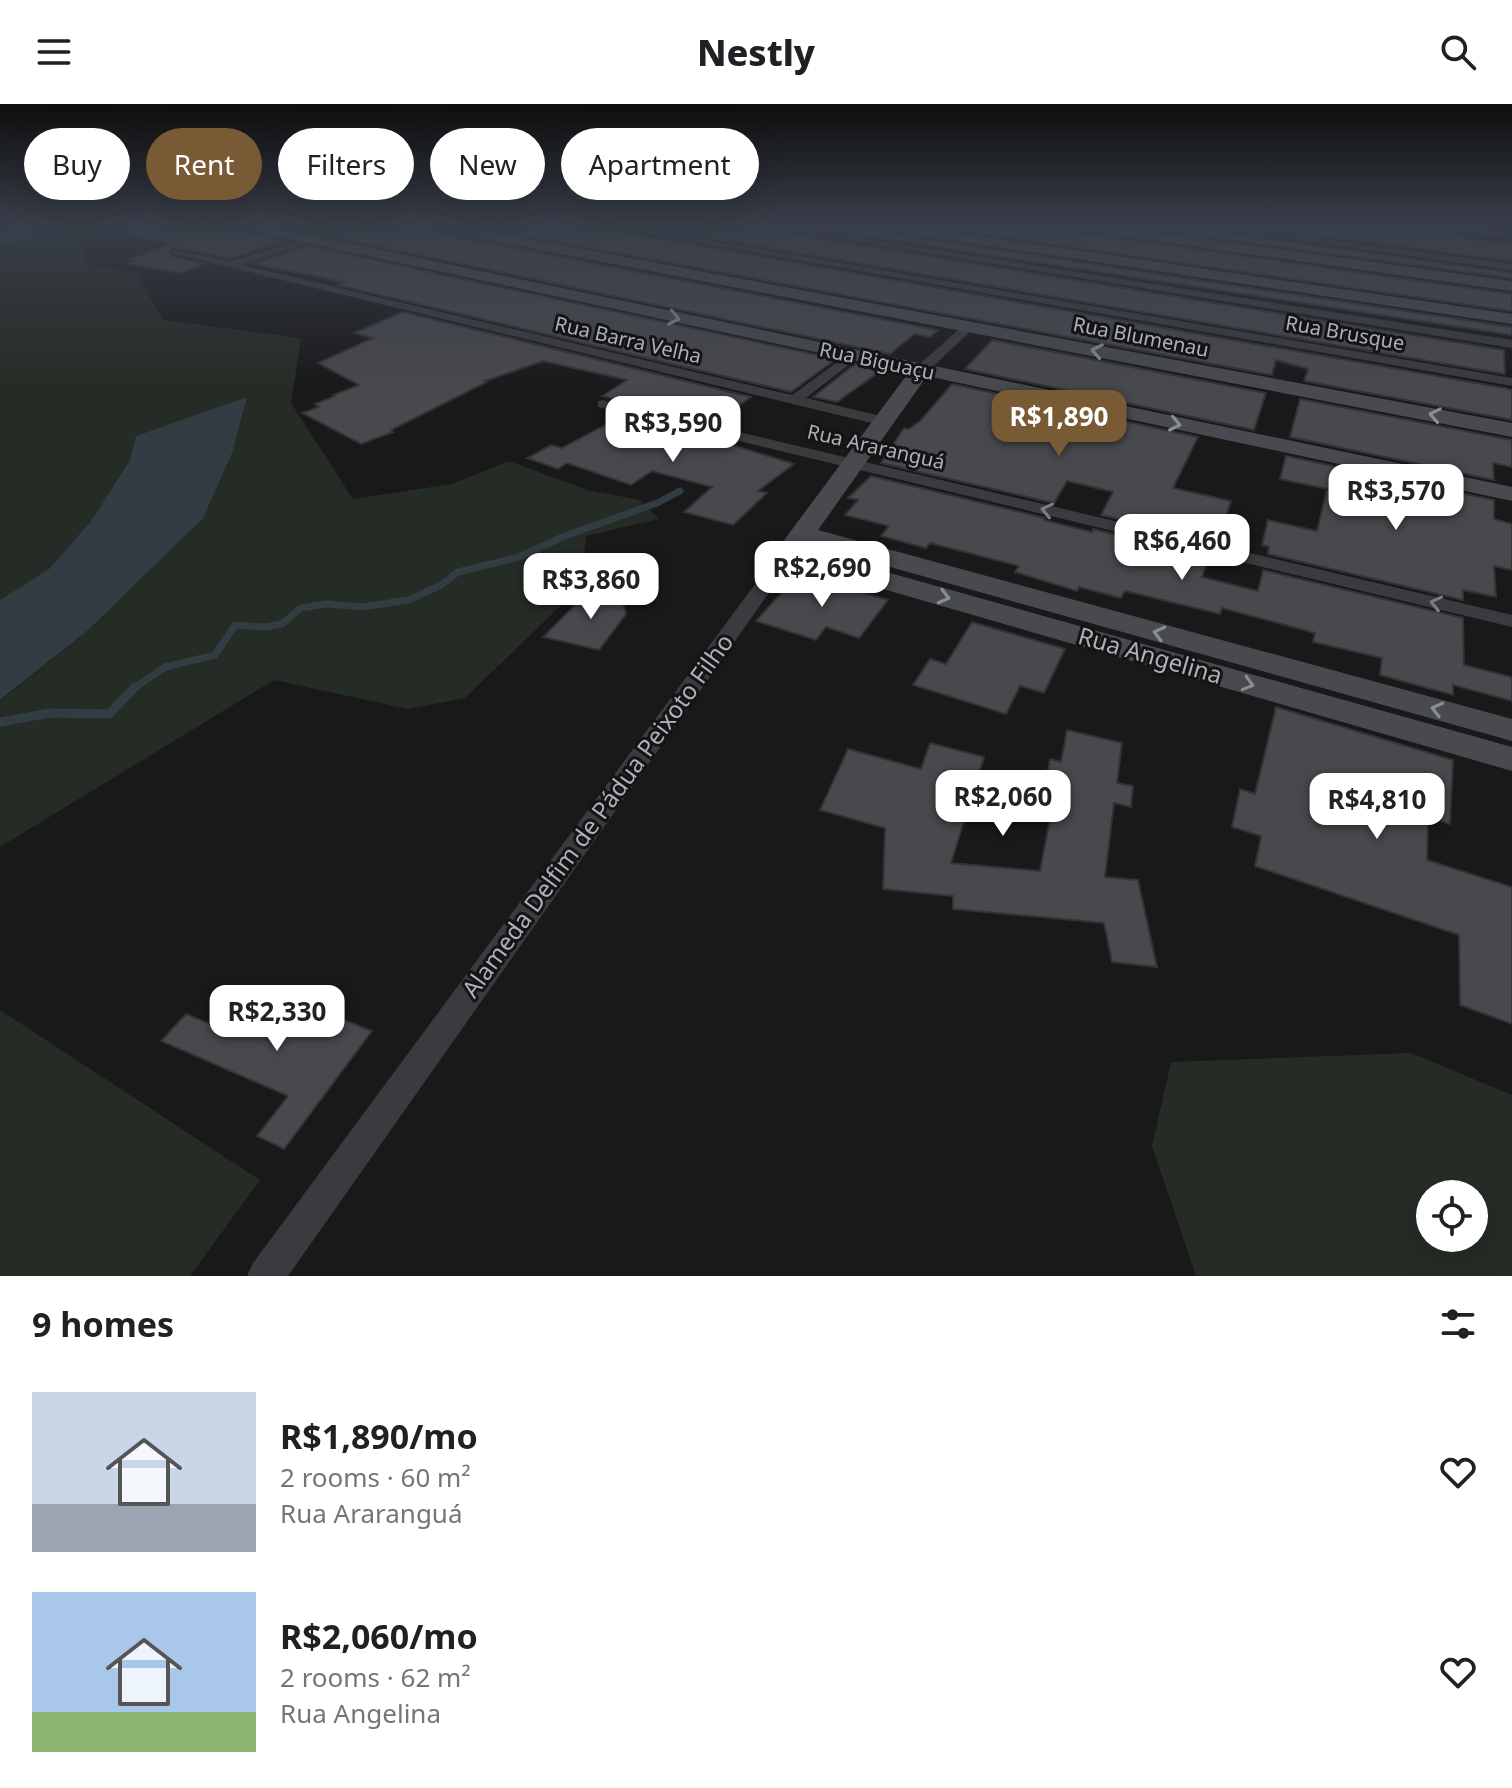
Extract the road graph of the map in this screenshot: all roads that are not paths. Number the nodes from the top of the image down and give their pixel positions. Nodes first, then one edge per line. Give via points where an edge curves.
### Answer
1 (286, 280) edge
2 (498, 280) edge
3 (720, 280) edge
4 (920, 280) edge
5 (1105, 280) edge
6 (1246, 280) edge
7 (1466, 280) edge
8 (1512, 286) edge
9 (1512, 319) edge
10 (969, 327) junction
11 (1512, 344) edge
12 (851, 356) junction
13 (920, 371) junction
14 (1512, 382) edge
15 (795, 400) junction
16 (603, 404) dead end
17 (884, 421) junction
18 (1512, 430) edge
19 (853, 464) junction
20 (1512, 494) edge
21 (795, 544) junction
22 (1512, 621) edge
23 (1512, 730) edge
24 (1512, 759) edge
25 (266, 1276) edge

1 - 15 street, Rua Barra Velha
2 -> 12 street, Rua Biguaçu
3 - 10 street, Rua Blumenau
4 - 14 street, Rua Brusque
5 - 11 street
6 - 9 street
7 - 8 street
10 - 13 street, Alameda Delfim de Pádua Peixoto Filho
18 -> 10 street, Rua Blumenau
12 - 13 street, Rua Biguaçu
12 - 15 street
13 - 17 street, Alameda Delfim de Pádua Peixoto Filho
13 -> 20 street, Rua Biguaçu
15 - 17 street, Rua Barra Velha
16 - 19 street, Rua Araranguá
17 - 19 street, Alameda Delfim de Pádua Peixoto Filho
19 - 21 street, Alameda Delfim de Pádua Peixoto Filho
22 -> 19 street, Rua Araranguá
23 -> 21 street, Rua Angelina
21 -> 24 street, Rua Angelina
21 - 25 street, Alameda Delfim de Pádua Peixoto Filho

